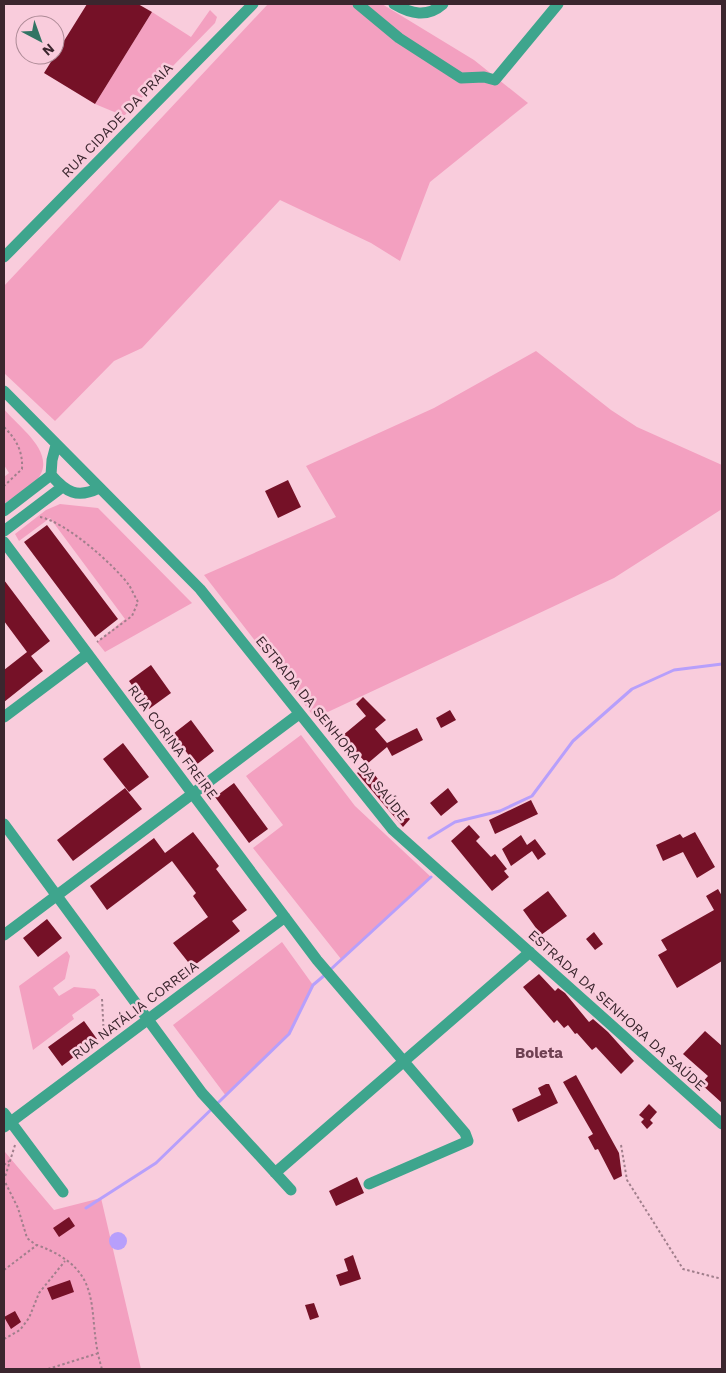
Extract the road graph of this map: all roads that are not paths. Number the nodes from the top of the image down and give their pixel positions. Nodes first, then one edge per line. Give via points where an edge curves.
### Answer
1 (248, 4) edge
2 (253, 4) edge
3 (358, 4) edge
4 (394, 4) edge
5 (442, 4) edge
6 (558, 4) edge
7 (242, 15) junction
8 (4, 258) edge
9 (4, 391) edge
10 (56, 445) junction
11 (51, 476) junction
12 (61, 488) junction
13 (99, 488) junction
14 (4, 511) edge
15 (4, 531) edge
16 (4, 542) edge
17 (88, 654) junction
18 (299, 714) junction
19 (4, 718) edge
20 (192, 794) junction
21 (4, 824) edge
22 (57, 895) junction
23 (285, 917) junction
24 (4, 935) edge
25 (530, 952) junction
26 (148, 1019) junction
27 (403, 1062) junction
28 (6, 1121) edge
29 (722, 1124) edge
30 (275, 1173) junction
31 (369, 1184) dead end
32 (291, 1190) dead end
33 (63, 1192) dead end

1 - 7 street
2 - 7 street, RUA CIDADE DA PRAIA
3 - 6 street via 399,38 461,78 494,80
4 - 5 street via 408,12 422,14
7 - 8 street, RUA CIDADE DA PRAIA
9 - 10 street, ESTRADA DA SENHORA DA SAÚDE
10 - 11 street
10 - 13 street, ESTRADA DA SENHORA DA SAÚDE
11 - 12 street
11 - 14 street
12 - 13 street via 81,494
12 - 15 street
13 - 18 street, ESTRADA DA SENHORA DA SAÚDE via 200,589
16 - 17 street, RUA CORINA FREIRE
17 - 19 street
17 - 20 street, RUA CORINA FREIRE
18 - 20 street
18 - 25 street, ESTRADA DA SENHORA DA SAÚDE via 393,830
20 - 22 street
20 - 23 street, RUA CORINA FREIRE
21 - 22 street
22 - 24 street
22 - 26 street
23 - 26 street, RUA NATÁLIA CORREIA
23 - 27 street, RUA CORINA FREIRE via 331,978
25 - 27 street
25 - 29 street, ESTRADA DA SENHORA DA SAÚDE
26 - 28 street, RUA NATÁLIA CORREIA
26 - 30 street via 205,1096
27 - 30 street
27 - 31 street, RUA CORINA FREIRE via 465,1133 468,1141
28 - 33 street via 20,1134
30 - 32 street

